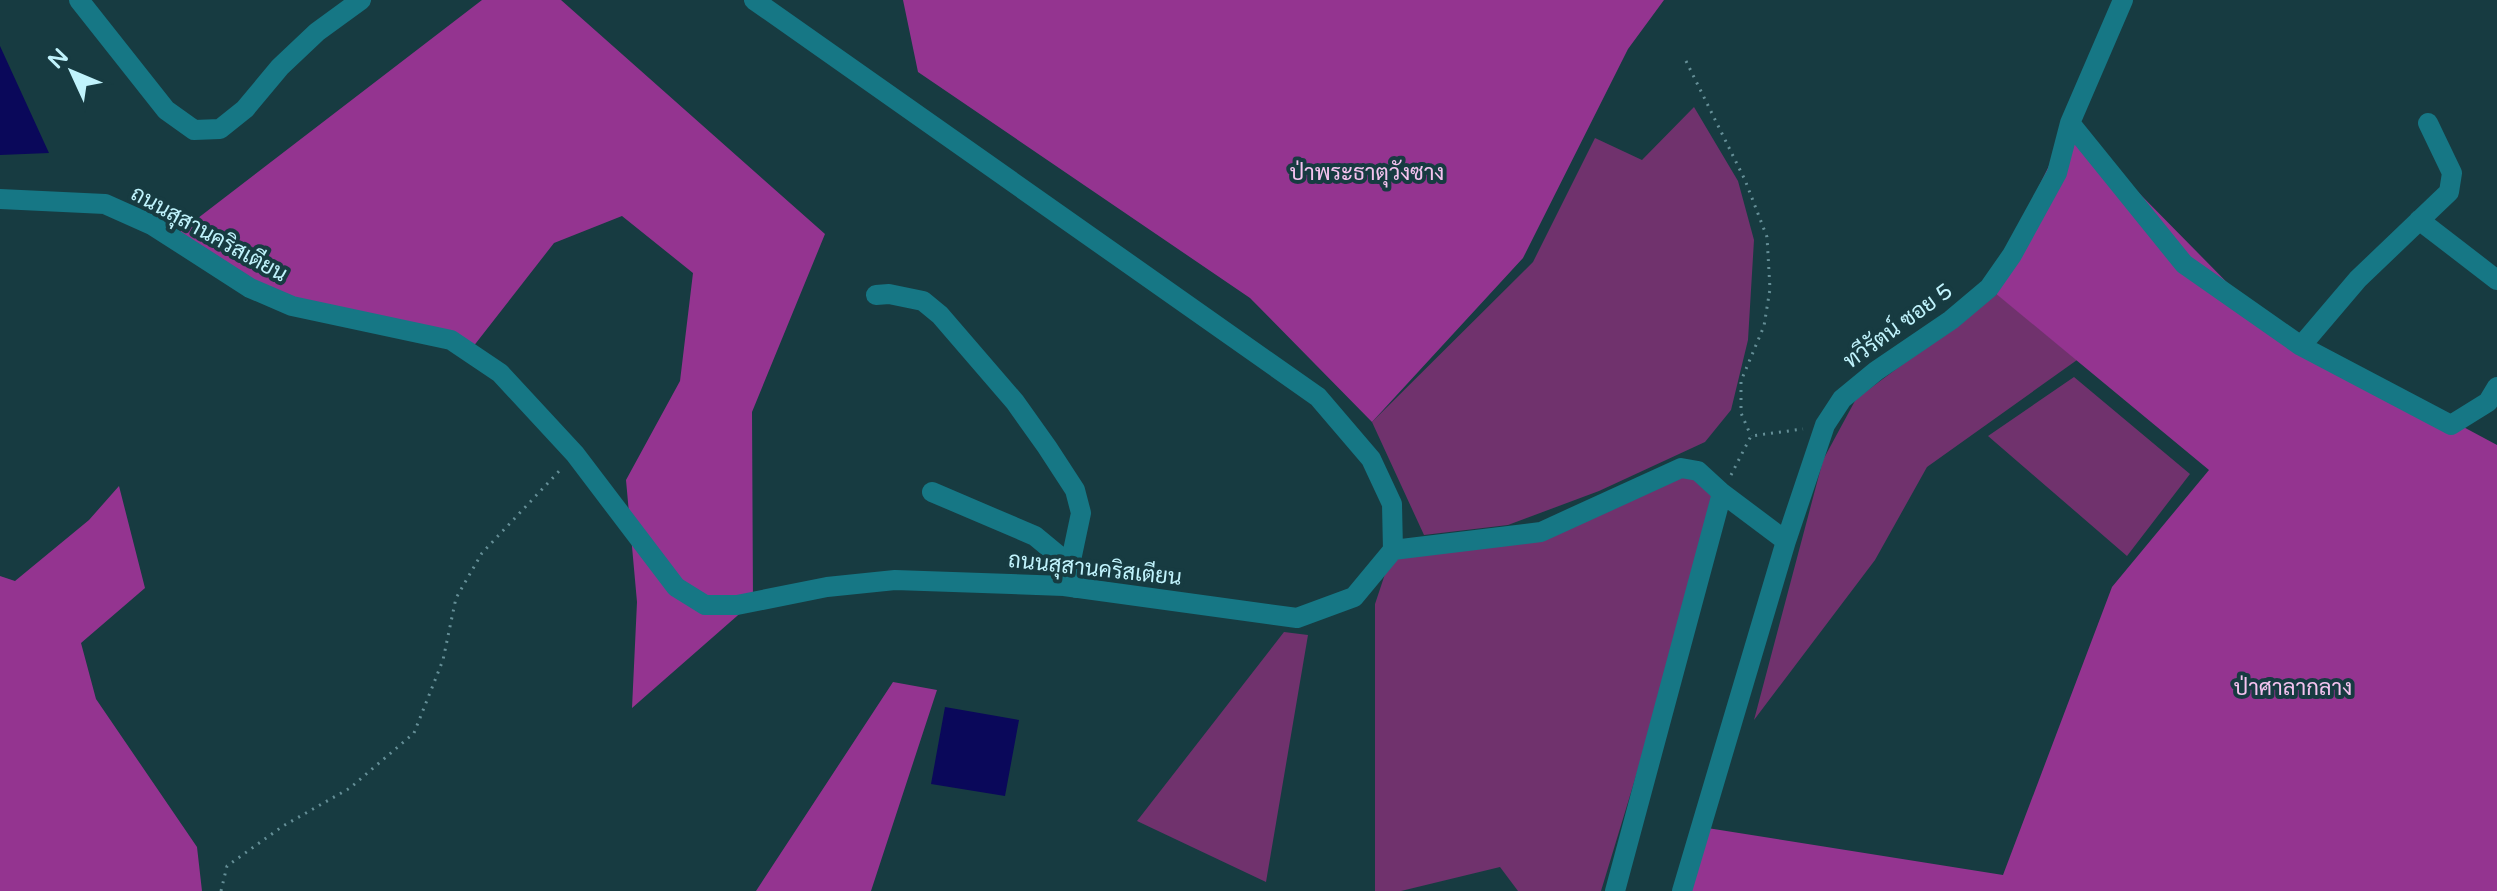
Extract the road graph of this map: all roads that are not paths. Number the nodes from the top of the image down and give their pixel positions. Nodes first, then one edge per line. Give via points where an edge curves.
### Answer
1 (79, 0) edge
2 (361, 0) edge
3 (754, 0) edge
4 (2123, 0) edge
5 (2070, 123) junction
6 (2428, 123) dead end
7 (0, 199) edge
8 (2419, 220) junction
9 (2497, 280) edge
10 (876, 295) dead end
11 (2301, 346) junction
12 (2494, 399) edge
13 (932, 492) dead end
14 (1722, 493) junction
15 (1786, 541) junction
16 (1393, 550) junction
17 (1070, 565) junction
18 (1076, 588) junction
19 (1615, 891) edge
20 (1682, 891) edge

1 - 2 street via 166,110 194,130 220,129 317,32
3 - 16 street via 1318,397 1371,459 1392,504
4 - 5 street, ทวีรัตน์ ซอย 5
5 - 11 street via 2184,264
5 - 15 street, ทวีรัตน์ ซอย 5 via 2057,173 1989,288 1842,399 1825,425
6 - 8 street via 2452,173 2449,192
7 - 18 street, ถนนสุสานคริสเตียน via 105,204 152,225 250,288 292,306 451,340 500,373 575,454 676,587 705,605 737,605 895,580
8 - 9 street
8 - 11 street via 2358,279
10 - 17 street via 923,301 1015,402 1075,490 1081,513
11 - 12 street via 2451,425
13 - 17 street via 1035,536
14 - 15 street
14 - 16 street via 1698,471 1681,468 1541,532
14 - 19 street
15 - 20 street, ทวีรัตน์ ซอย 5
16 - 18 street, ถนนสุสานคริสเตียน via 1354,597 1297,618
17 - 18 street

